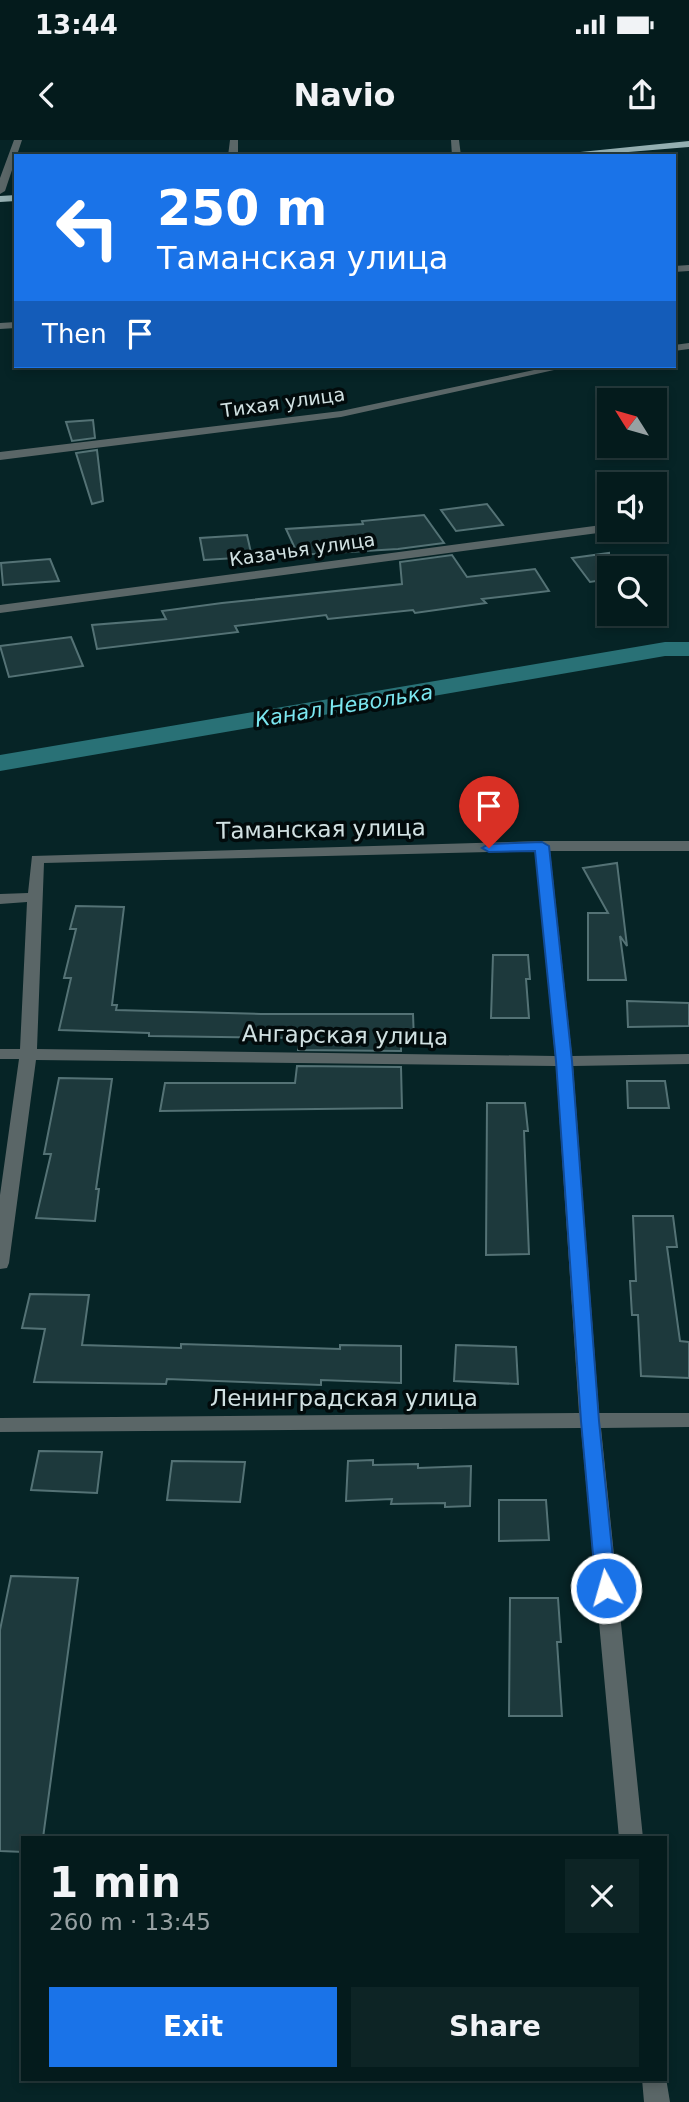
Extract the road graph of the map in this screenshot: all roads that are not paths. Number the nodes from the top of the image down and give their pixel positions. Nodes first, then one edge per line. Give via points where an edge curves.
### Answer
1 (18, 140) edge
2 (689, 144) edge
3 (569, 154) edge
4 (0, 191) edge
5 (558, 368) edge
6 (0, 456) edge
7 (597, 530) edge
8 (0, 609) edge
9 (542, 846) junction
10 (689, 846) edge
11 (37, 897) junction
12 (0, 899) edge
13 (0, 1054) edge
14 (28, 1054) junction
15 (689, 1059) edge
16 (564, 1061) junction
17 (0, 1263) edge
18 (689, 1420) edge
19 (590, 1421) junction
20 (0, 1425) edge
21 (631, 1836) edge
22 (655, 2081) edge
23 (657, 2102) edge

1 - 4 street
2 - 3 main road
5 - 6 street, Тихая улица via 341,414
7 - 8 street, Казачья улица
9 - 10 street, Таманская улица
9 - 11 street, Таманская улица via 37,859
9 - 16 street
11 - 12 street
11 - 14 street
13 - 14 street, Ангарская улица
14 - 16 street, Ангарская улица
14 - 17 street
15 - 16 street, Ангарская улица
16 - 19 street
18 - 19 street, Ленинградская улица
19 - 20 street, Ленинградская улица
19 - 21 street
22 - 23 street

